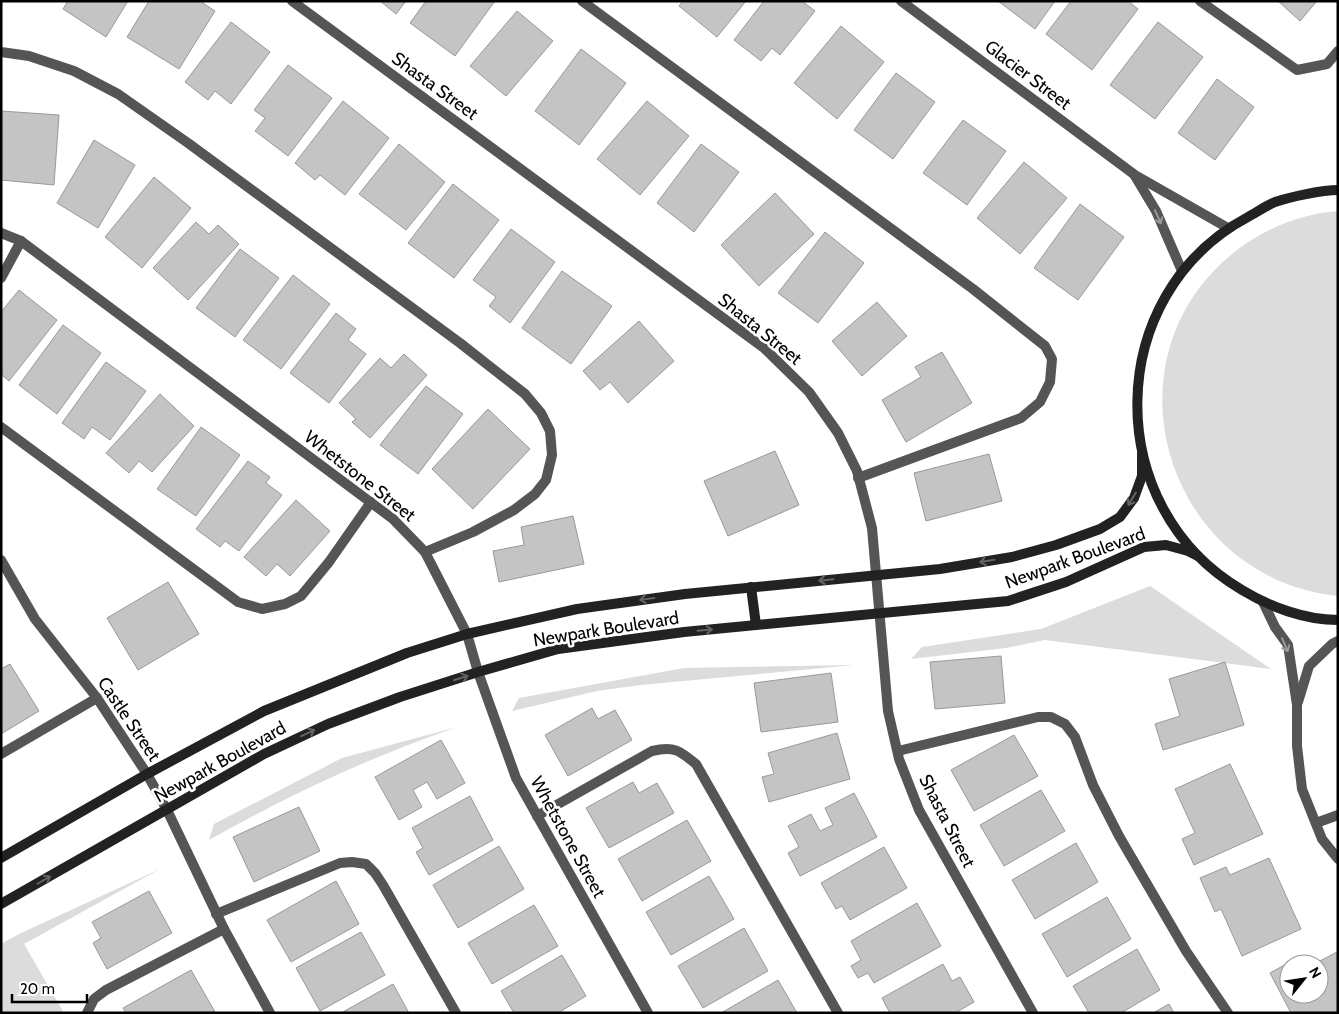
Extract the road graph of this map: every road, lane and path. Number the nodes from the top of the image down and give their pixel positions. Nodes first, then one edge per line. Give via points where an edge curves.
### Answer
1 (292, 1) edge
2 (582, 1) edge
3 (901, 1) edge
4 (1200, 1) edge
5 (1338, 51) edge
6 (1, 52) edge
7 (1135, 175) junction
8 (1338, 190) edge
9 (1228, 228) junction
10 (1, 233) edge
11 (21, 241) junction
12 (1182, 271) junction
13 (1, 278) edge
14 (1, 427) edge
15 (1142, 453) junction
16 (858, 478) junction
17 (370, 502) junction
18 (426, 552) junction
19 (1198, 556) junction
20 (1, 560) edge
21 (877, 575) junction
22 (751, 588) junction
23 (1263, 602) junction
24 (880, 614) junction
25 (1338, 620) edge
26 (756, 625) junction
27 (467, 634) junction
28 (1338, 641) edge
29 (478, 672) junction
30 (97, 698) junction
31 (1297, 705) junction
32 (898, 752) junction
33 (1, 754) edge
34 (147, 774) junction
35 (167, 810) junction
36 (1338, 815) edge
37 (537, 816) junction
38 (1316, 823) junction
39 (1, 858) edge
40 (1338, 859) edge
41 (1, 904) edge
42 (216, 914) junction
43 (224, 930) junction
44 (87, 1013) edge
45 (270, 1013) edge
46 (456, 1013) edge
47 (648, 1013) edge
48 (838, 1013) edge
49 (1034, 1013) edge
50 (1228, 1013) edge

1 - 16 street, Shasta Street via 764,348 809,392 838,433
2 - 16 street via 973,288 1045,346 1052,359 1050,382 1040,402 1021,418
3 - 7 street, Glacier Street
4 - 5 street via 1297,70 1327,64
6 - 18 street via 29,56 74,71 118,94 460,344 524,394 541,413 550,431 552,455 546,480 535,494 514,510 473,532
7 - 9 street, Glacier Street
7 -> 12 street, Glacier Street via 1156,211
8 - 9 street via 1275,202
9 - 12 street via 1204,247
10 - 11 street, Whetstone Street
11 - 13 street
11 - 17 street, Whetstone Street
12 - 15 street via 1161,303 1144,348 1138,376 1136,414
14 - 17 street via 238,602 262,609 285,604 301,596
15 - 19 street via 1154,490 1173,526
15 -> 21 street, Newpark Boulevard via 1142,476 1134,498 1120,516 1100,529 1012,557
16 - 21 street, Shasta Street via 872,528
17 - 18 street, Whetstone Street via 393,519
18 - 27 street, Whetstone Street
19 - 23 street via 1228,582
19 - 24 street, Newpark Boulevard via 1166,545 1144,547 1066,582 1008,601
20 - 30 street, Castle Street via 35,618
21 -> 22 street, Newpark Boulevard
21 - 24 street, Shasta Street
22 - 26 street
22 -> 27 street, Newpark Boulevard via 578,609
23 - 25 street via 1320,620
23 -> 31 street via 1274,627 1288,645
24 - 26 street, Newpark Boulevard
24 - 32 street, Shasta Street via 888,711
29 -> 26 street, Newpark Boulevard via 558,650
27 - 29 street, Whetstone Street
27 - 34 street, Newpark Boulevard via 407,653 264,711
28 - 31 street via 1309,666
35 -> 29 street, Newpark Boulevard via 264,754 328,724
29 - 37 street, Whetstone Street via 516,778
30 - 33 street
30 - 34 street, Castle Street
31 - 38 street via 1296,746 1302,789
32 - 49 street, Shasta Street via 919,810
32 - 50 street via 1038,717 1051,717 1065,724 1075,737 1093,785 1119,836 1186,951
34 - 35 street, Castle Street
34 - 39 street, Newpark Boulevard
41 -> 35 street, Newpark Boulevard
35 - 42 street, Castle Street
36 - 38 street
37 - 47 street, Whetstone Street
37 - 48 street via 652,751 679,750 696,764
38 - 40 street via 1322,839
42 - 43 street, Castle Street
42 - 46 street via 340,863 366,864 384,884
43 - 44 street via 106,990 94,999
43 - 45 street, Castle Street

